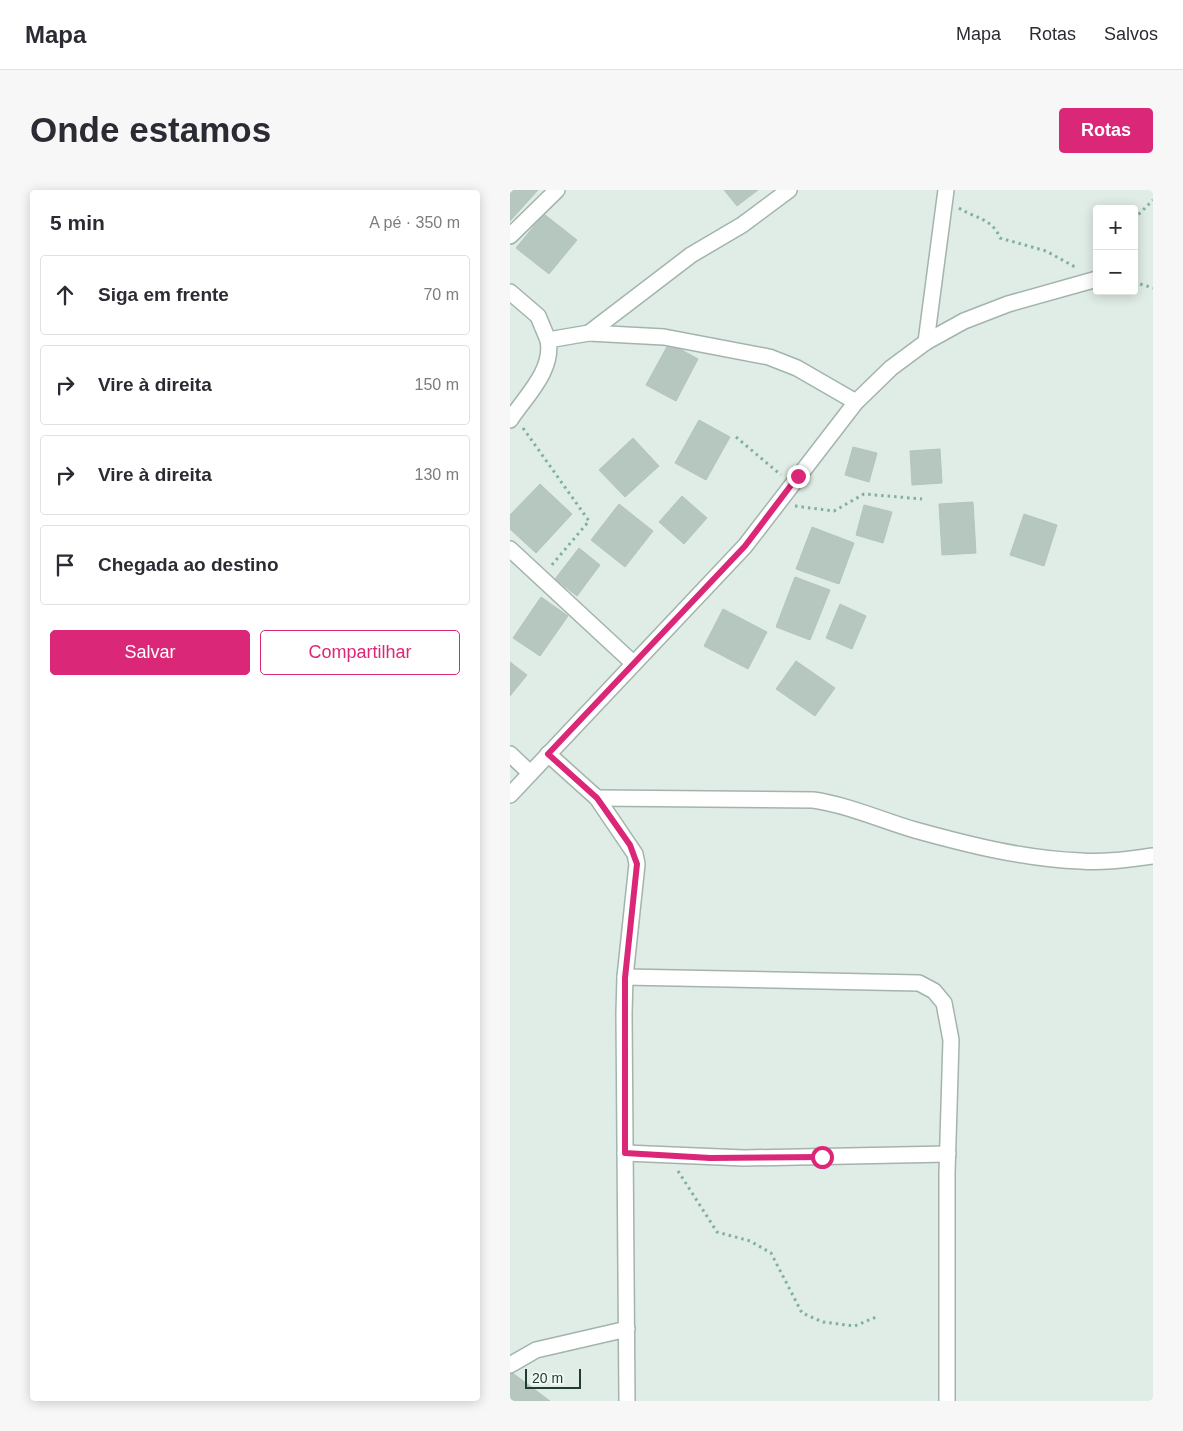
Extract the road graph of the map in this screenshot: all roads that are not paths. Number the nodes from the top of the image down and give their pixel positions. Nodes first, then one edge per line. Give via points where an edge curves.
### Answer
1 (557, 190) edge
2 (789, 190) edge
3 (946, 194) edge
4 (510, 236) edge
5 (1093, 280) edge
6 (510, 292) edge
7 (589, 333) junction
8 (548, 340) junction
9 (926, 342) junction
10 (856, 402) junction
11 (512, 418) edge
12 (510, 549) edge
13 (632, 663) junction
14 (510, 754) edge
15 (548, 754) junction
16 (530, 773) junction
17 (510, 794) edge
18 (597, 798) junction
19 (1153, 856) edge
20 (625, 978) junction
21 (625, 1153) junction
22 (948, 1154) junction
23 (627, 1329) junction
24 (510, 1365) edge
25 (627, 1401) edge
26 (947, 1401) edge

1 - 4 street
2 - 7 street via 742,225 691,255
3 - 9 street
5 - 9 street via 990,311
6 - 8 street via 538,316
7 - 8 street
7 - 10 street via 664,337 769,357 797,368
8 - 11 street via 548,365
9 - 10 street via 891,368
10 - 13 street via 745,546
12 - 13 street
13 - 15 street
14 - 16 street
15 - 16 street
15 - 18 street
16 - 17 street
18 - 19 street via 813,800 839,804 948,839 1020,854 1082,862
18 - 20 street via 630,845 637,864
20 - 21 street
20 - 22 street via 919,983 927,987 944,1003 951,1040
21 - 22 street via 744,1158
21 - 23 street
22 - 26 street
23 - 24 street via 536,1350
23 - 25 street

